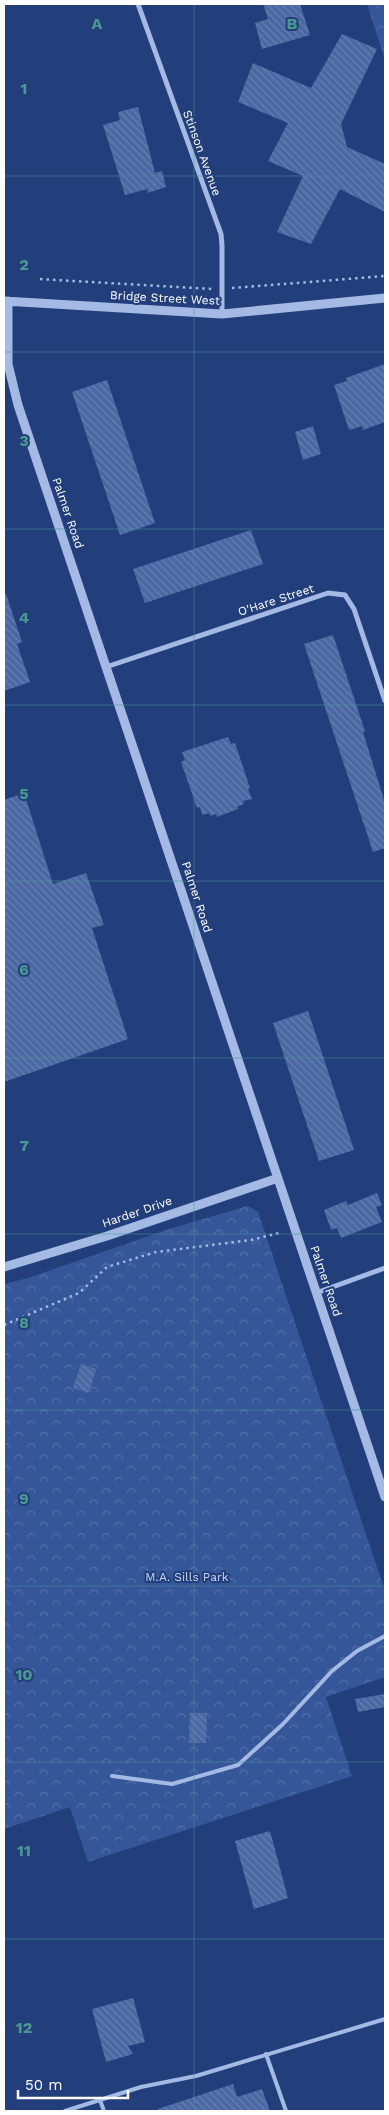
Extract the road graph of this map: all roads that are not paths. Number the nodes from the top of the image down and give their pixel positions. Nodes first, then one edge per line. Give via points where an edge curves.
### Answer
1 (138, 4) edge
2 (385, 298) edge
3 (6, 301) edge
4 (222, 314) junction
5 (106, 667) junction
6 (385, 701) edge
7 (278, 1178) junction
8 (4, 1268) edge
9 (385, 1268) edge
10 (316, 1293) junction
11 (385, 1497) edge
12 (385, 1636) edge
13 (112, 1776) dead end
14 (385, 2019) edge
15 (266, 2054) junction
16 (100, 2100) junction
17 (65, 2111) edge
18 (104, 2111) edge
19 (286, 2111) edge

1 - 4 street, Stinson Avenue via 220,234
2 - 4 street, Bridge Street West
3 - 4 street, Bridge Street West
3 - 5 street, Palmer Road via 7,356 12,386
5 - 6 street, O'Hare Street via 328,593 345,595 354,609
5 - 7 street, Palmer Road
7 - 8 street, Harder Drive
7 - 10 street, Palmer Road
9 - 10 street
10 - 11 street, Palmer Road
12 - 13 lane via 357,1651 332,1671 283,1724 238,1765 172,1784
14 - 15 lane
15 - 16 lane via 196,2076 141,2087
15 - 19 lane
16 - 17 lane
16 - 18 lane

